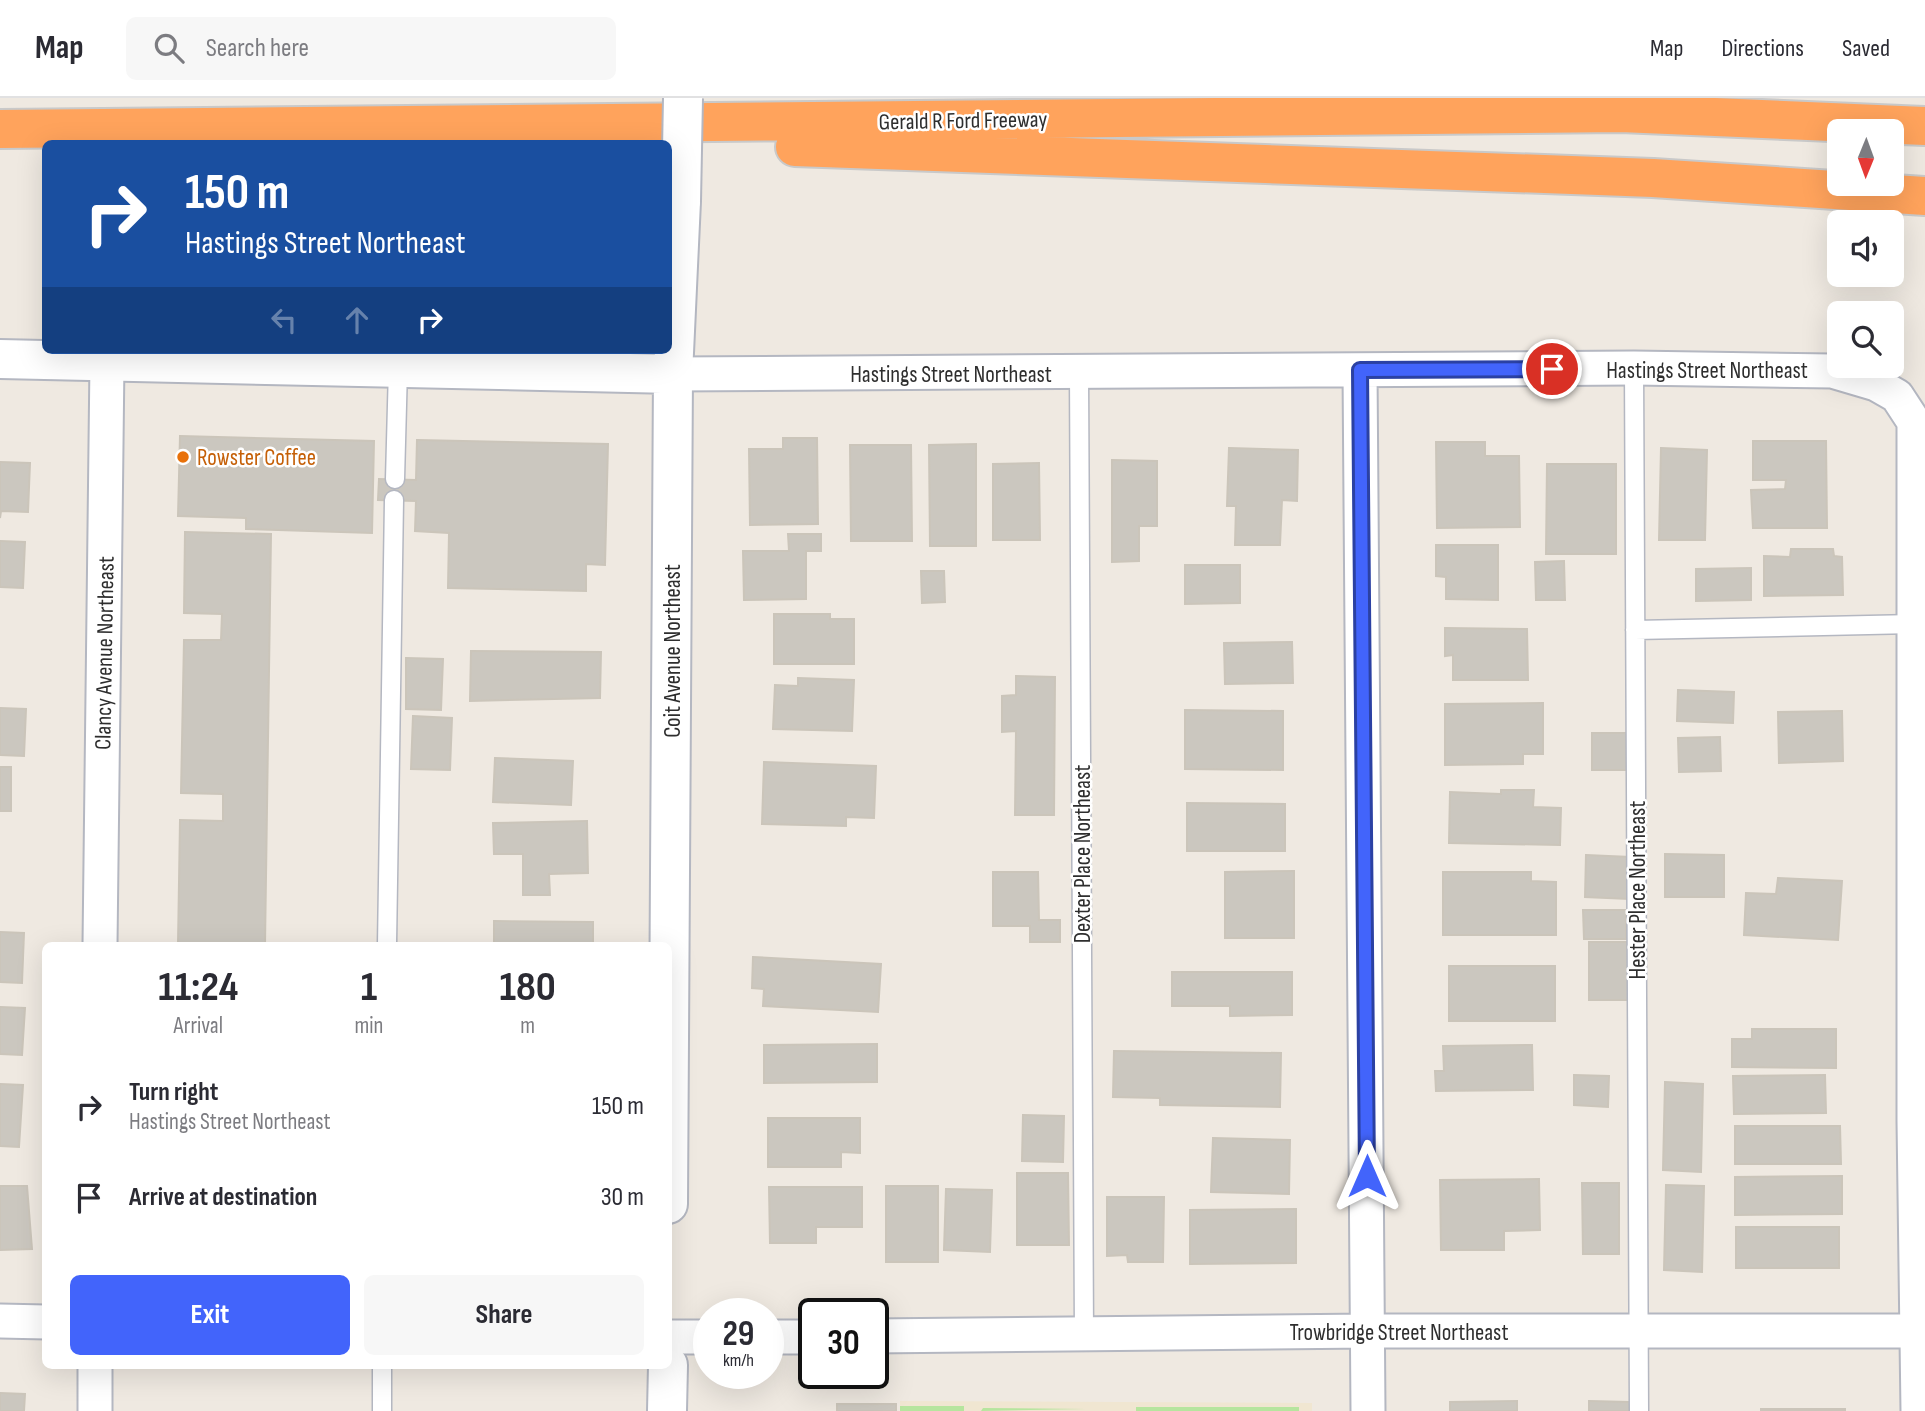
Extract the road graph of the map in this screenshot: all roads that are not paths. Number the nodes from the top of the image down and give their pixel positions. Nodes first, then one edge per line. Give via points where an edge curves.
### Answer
1 (683, 98) edge
2 (1925, 126) edge
3 (275, 128) junction
4 (0, 129) edge
5 (606, 140) edge
6 (672, 142) edge
7 (1925, 196) edge
8 (0, 359) edge
9 (107, 361) junction
10 (397, 368) junction
11 (1634, 368) junction
12 (1360, 370) junction
13 (1079, 373) junction
14 (673, 374) junction
15 (395, 479) dead end
16 (394, 500) dead end
17 (1919, 517) edge
18 (1635, 631) junction
19 (1918, 633) edge
20 (100, 942) edge
21 (387, 942) edge
22 (670, 942) edge
23 (1920, 1121) edge
24 (0, 1321) edge
25 (42, 1322) edge
26 (1368, 1331) junction
27 (1922, 1331) edge
28 (1639, 1333) junction
29 (1084, 1335) junction
30 (889, 1336) edge
31 (672, 1337) edge
32 (693, 1337) edge
33 (95, 1369) edge
34 (382, 1369) edge
35 (668, 1369) edge
36 (95, 1411) edge
37 (382, 1411) edge
38 (667, 1411) edge
39 (1368, 1411) edge
40 (1639, 1411) edge
41 (1918, 1411) edge

1 - 14 street, Coit Avenue Northeast, bridge
2 - 3 highway, Gerald R Ford Freeway via 1621,113
3 - 4 highway, Gerald R Ford Freeway
3 - 5 highway
6 - 7 highway via 1653,178
8 - 9 street, Hastings Street Northeast
9 - 10 street, Hastings Street Northeast
9 - 20 street, Clancy Avenue Northeast
10 - 14 street, Hastings Street Northeast
10 - 15 lane
11 - 12 street, Hastings Street Northeast
11 - 17 street, Hastings Street Northeast via 1832,371 1876,384 1897,396 1914,422
11 - 18 lane, Hester Place Northeast
12 - 13 street, Hastings Street Northeast
12 - 26 street
13 - 14 street, Hastings Street Northeast
13 - 29 lane, Dexter Place Northeast
14 - 22 street, Coit Avenue Northeast
16 - 21 lane
17 - 19 street
18 - 19 lane
18 - 28 lane, Hester Place Northeast
19 - 23 street
23 - 27 street
24 - 25 street
26 - 28 street, Trowbridge Street Northeast
26 - 29 street, Trowbridge Street Northeast
26 - 39 street
27 - 28 street, Trowbridge Street Northeast
27 - 41 street
28 - 40 lane, Hester Place Northeast
29 - 30 street, Trowbridge Street Northeast
31 - 32 street
33 - 36 street
34 - 37 lane
35 - 38 street

